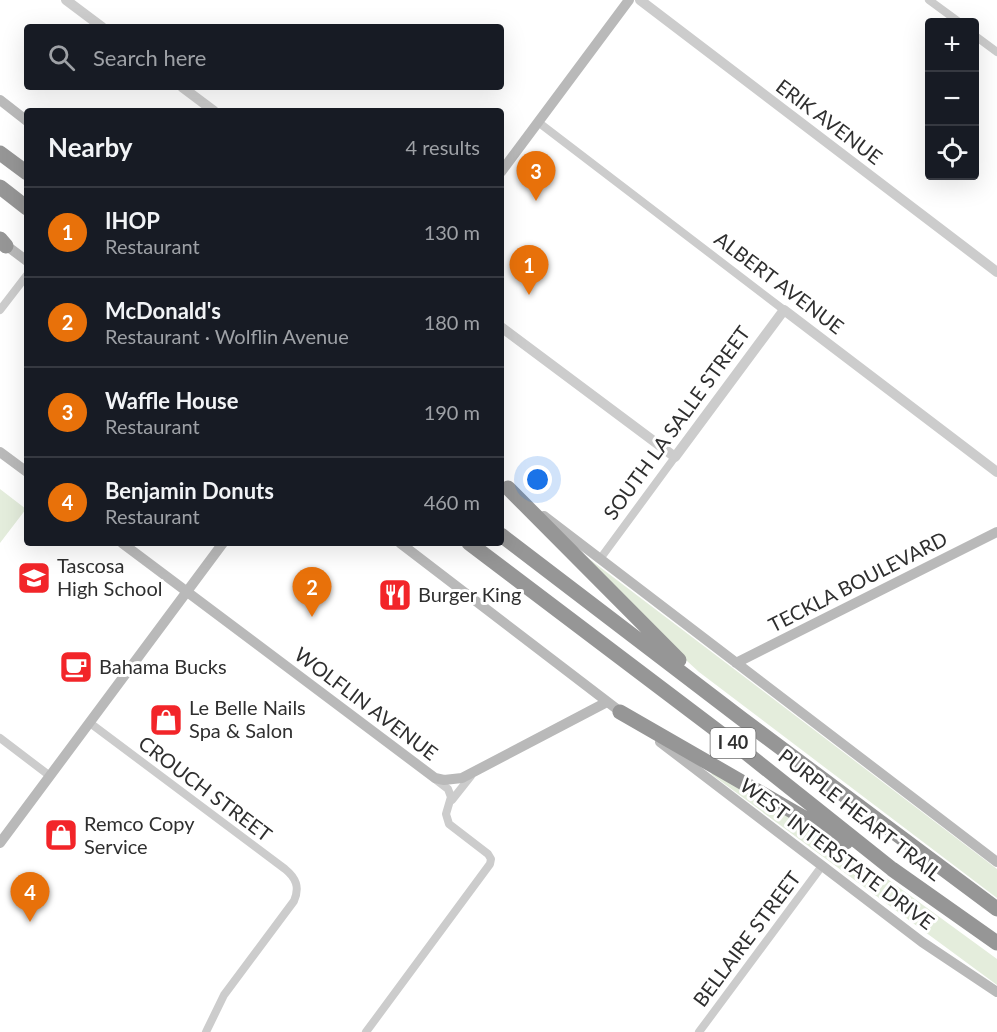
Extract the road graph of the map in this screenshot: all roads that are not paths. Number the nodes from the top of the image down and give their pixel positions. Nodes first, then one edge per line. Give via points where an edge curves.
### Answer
1 (66, 0) edge
2 (629, 0) edge
3 (640, 0) edge
4 (929, 0) edge
5 (954, 18) edge
6 (98, 24) edge
7 (979, 38) edge
8 (997, 52) edge
9 (186, 90) edge
10 (0, 100) edge
11 (210, 108) edge
12 (24, 119) edge
13 (538, 122) junction
14 (0, 142) edge
15 (0, 153) edge
16 (24, 159) edge
17 (504, 168) edge
18 (24, 171) edge
19 (0, 187) edge
20 (24, 206) edge
21 (2, 242) edge
22 (24, 259) edge
23 (997, 272) edge
24 (24, 279) edge
25 (784, 309) junction
26 (0, 310) edge
27 (504, 329) edge
28 (0, 452) edge
29 (675, 458) junction
30 (24, 470) edge
31 (997, 472) edge
32 (505, 486) edge
33 (997, 532) edge
34 (504, 537) edge
35 (126, 546) edge
36 (222, 546) edge
37 (404, 546) edge
38 (473, 546) edge
39 (600, 559) junction
40 (187, 592) junction
41 (736, 663) junction
42 (608, 702) junction
43 (621, 712) junction
44 (742, 719) junction
45 (90, 723) junction
46 (0, 738) edge
47 (480, 769) junction
48 (426, 772) junction
49 (50, 776) junction
50 (452, 800) junction
51 (0, 843) edge
52 (997, 862) edge
53 (822, 866) junction
54 (892, 869) junction
55 (997, 909) edge
56 (997, 943) edge
57 (997, 992) edge
58 (206, 1032) edge
59 (366, 1032) edge
60 (699, 1032) edge

1 - 6 street
2 - 13 main road
3 - 23 street, ERIK AVENUE
4 - 5 street
7 - 8 street
9 - 11 street
10 - 12 main road
13 - 17 main road
13 - 25 street, ALBERT AVENUE
14 - 16 highway
15 - 18 highway
19 - 20 highway
21 - 22 main road
24 - 26 street
25 - 29 street, SOUTH LA SALLE STREET
25 - 31 street, ALBERT AVENUE
27 - 29 street
28 - 30 main road
29 - 39 street, SOUTH LA SALLE STREET
32 - 39 main road
32 - 44 highway
33 - 41 main road, TECKLA BOULEVARD
34 - 44 highway, PURPLE HEART TRAIL / I 40
35 - 40 main road, WOLFLIN AVENUE
36 - 40 main road
37 - 42 main road, WEST INTERSTATE DRIVE
38 - 54 highway, PURPLE HEART TRAIL / I 40 via 740,748
39 - 41 main road
40 - 45 main road
40 - 48 main road, WOLFLIN AVENUE
41 - 52 main road
42 - 43 main road, WEST INTERSTATE DRIVE
42 - 47 main road, WOLFLIN AVENUE
43 - 53 main road, WEST INTERSTATE DRIVE
43 - 54 highway
44 - 55 highway, PURPLE HEART TRAIL / I 40
45 - 49 main road
45 - 58 street, CROUCH STREET via 294,877 294,901 224,995
46 - 49 street
47 - 48 main road, WOLFLIN AVENUE via 453,780 435,778
47 - 50 street
48 - 50 street via 448,789
49 - 51 main road
50 - 59 street via 446,814 449,824 488,854 490,864
53 - 57 main road, WEST INTERSTATE DRIVE via 922,942
53 - 60 street, BELLAIRE STREET
54 - 56 highway, PURPLE HEART TRAIL / I 40

